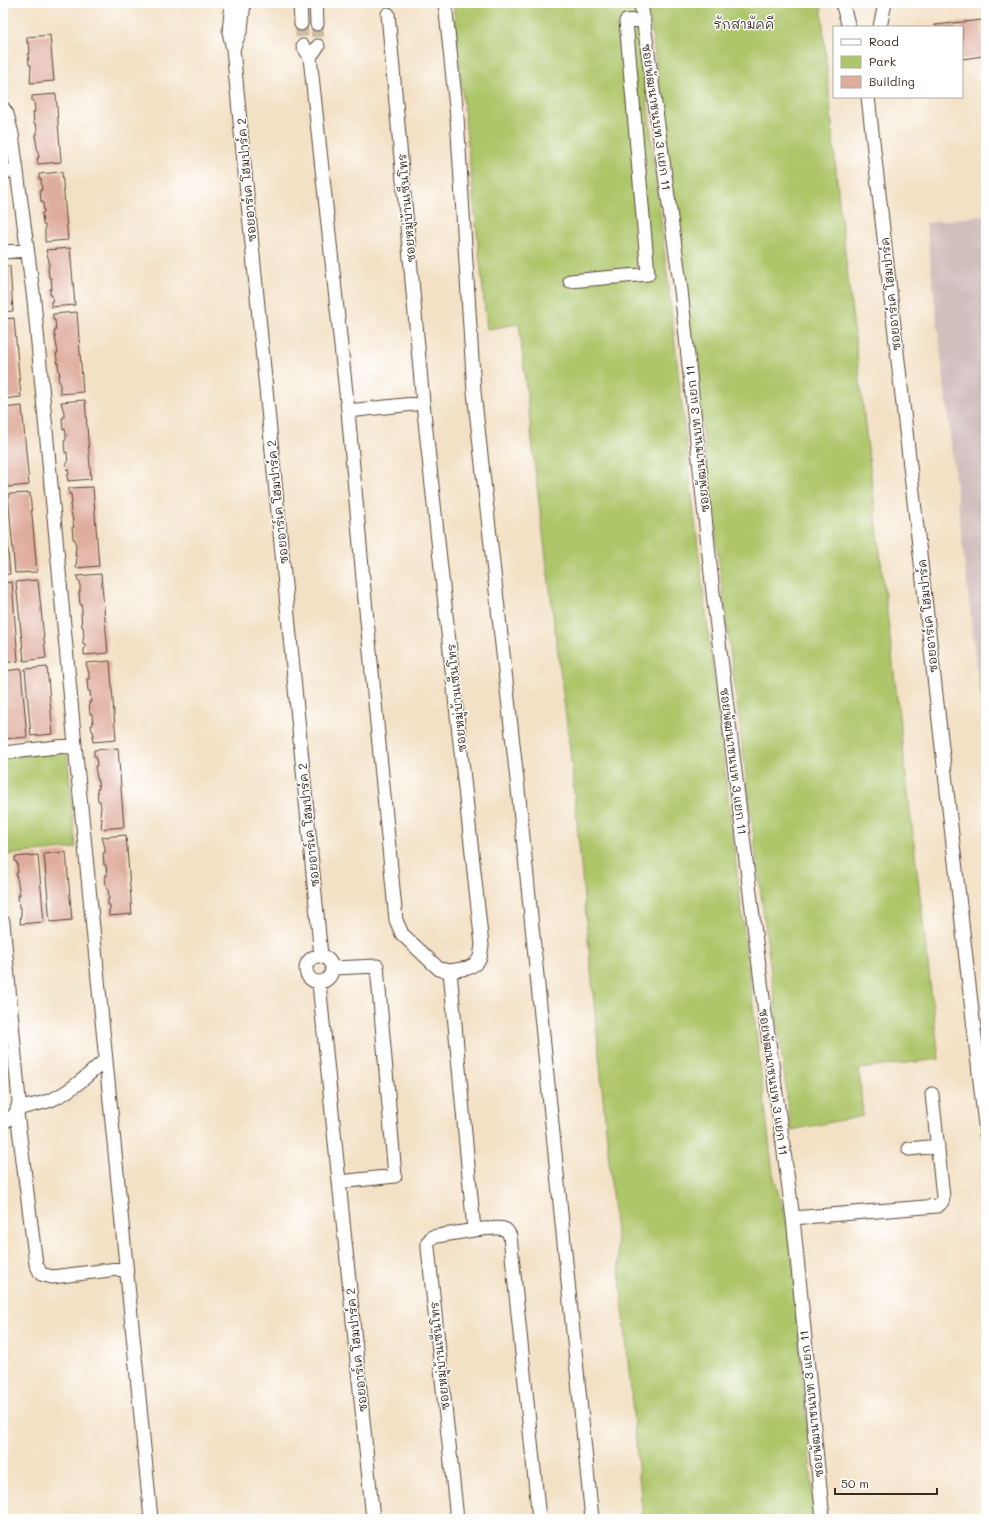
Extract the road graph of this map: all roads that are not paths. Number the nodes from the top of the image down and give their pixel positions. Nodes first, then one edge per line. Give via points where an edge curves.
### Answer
1 (232, 3) edge
2 (244, 3) edge
3 (300, 3) edge
4 (316, 3) edge
5 (445, 3) edge
6 (641, 3) edge
7 (842, 3) edge
8 (885, 3) edge
9 (388, 14) dead end
10 (644, 19) junction
11 (301, 24) tunnel mouth
12 (317, 24) tunnel mouth
13 (848, 26) edge
14 (880, 26) edge
15 (318, 46) tunnel mouth
16 (234, 49) junction
17 (868, 98) edge
18 (3, 108) edge
19 (18, 170) junction
20 (3, 172) edge
21 (27, 250) junction
22 (3, 252) edge
23 (570, 281) dead end
24 (423, 403) junction
25 (348, 411) junction
26 (75, 745) junction
27 (3, 753) edge
28 (3, 922) edge
29 (321, 956) junction
30 (332, 968) junction
31 (450, 971) junction
32 (319, 982) junction
33 (106, 1059) junction
34 (932, 1094) dead end
35 (17, 1111) junction
36 (3, 1122) edge
37 (986, 1134) edge
38 (938, 1146) junction
39 (909, 1149) dead end
40 (339, 1182) junction
41 (793, 1218) junction
42 (474, 1230) junction
43 (126, 1268) junction
44 (151, 1519) edge
45 (373, 1519) edge
46 (457, 1519) edge
47 (539, 1519) edge
48 (592, 1519) edge
49 (823, 1519) edge

1 - 16 street, ซอยอาร์เค โฮมปาร์ค 2 via 229,32
2 - 16 street, ซอยอาร์เค โฮมปาร์ค 2 via 241,29
3 - 11 street
4 - 12 street
5 - 48 street via 457,117 474,392 521,813
6 - 10 street, ซอยพัฒนาชนบท 3 แยก 11
7 - 13 street
8 - 14 street
9 - 24 street, ซอยหมู่บ้านเซ็นโทร
10 - 23 street via 626,21 648,274
10 - 41 street, ซอยพัฒนาชนบท 3 แยก 11 via 681,290 714,602
15 - 25 street via 306,52
16 - 29 street, ซอยอาร์เค โฮมปาร์ค 2
17 - 37 street, ซอยอาร์เค โฮมปาร์ค
18 - 19 street via 12,134
19 - 20 street
19 - 21 street
21 - 22 street
21 - 26 street via 34,300
24 - 25 street
24 - 31 street, ซอยหมู่บ้านเซ็นโทร via 482,945 480,958 474,964 468,968
25 - 31 street via 396,920 402,934 439,969
26 - 27 street
26 - 33 street
28 - 35 street via 19,1102
29 - 30 street via 329,960
29 - 32 street via 313,957 306,968 308,977
30 - 32 street via 328,980
30 - 40 street via 377,966 396,1176
31 - 42 street
32 - 40 street, ซอยอาร์เค โฮมปาร์ค 2
33 - 35 street via 61,1095
33 - 43 street
34 - 38 street
35 - 36 street via 9,1120
35 - 43 street via 36,1264 41,1274 52,1277
38 - 39 street
38 - 41 street via 943,1201 936,1206
40 - 45 street, ซอยอาร์เค โฮมปาร์ค 2
41 - 49 street, ซอยพัฒนาชนบท 3 แยก 11
42 - 46 street, ซอยหมู่บ้านเซ็นโทร via 432,1237 428,1242
42 - 47 street, ซอยหมู่บ้านเซ็นโทร via 503,1228 510,1236
43 - 44 street

